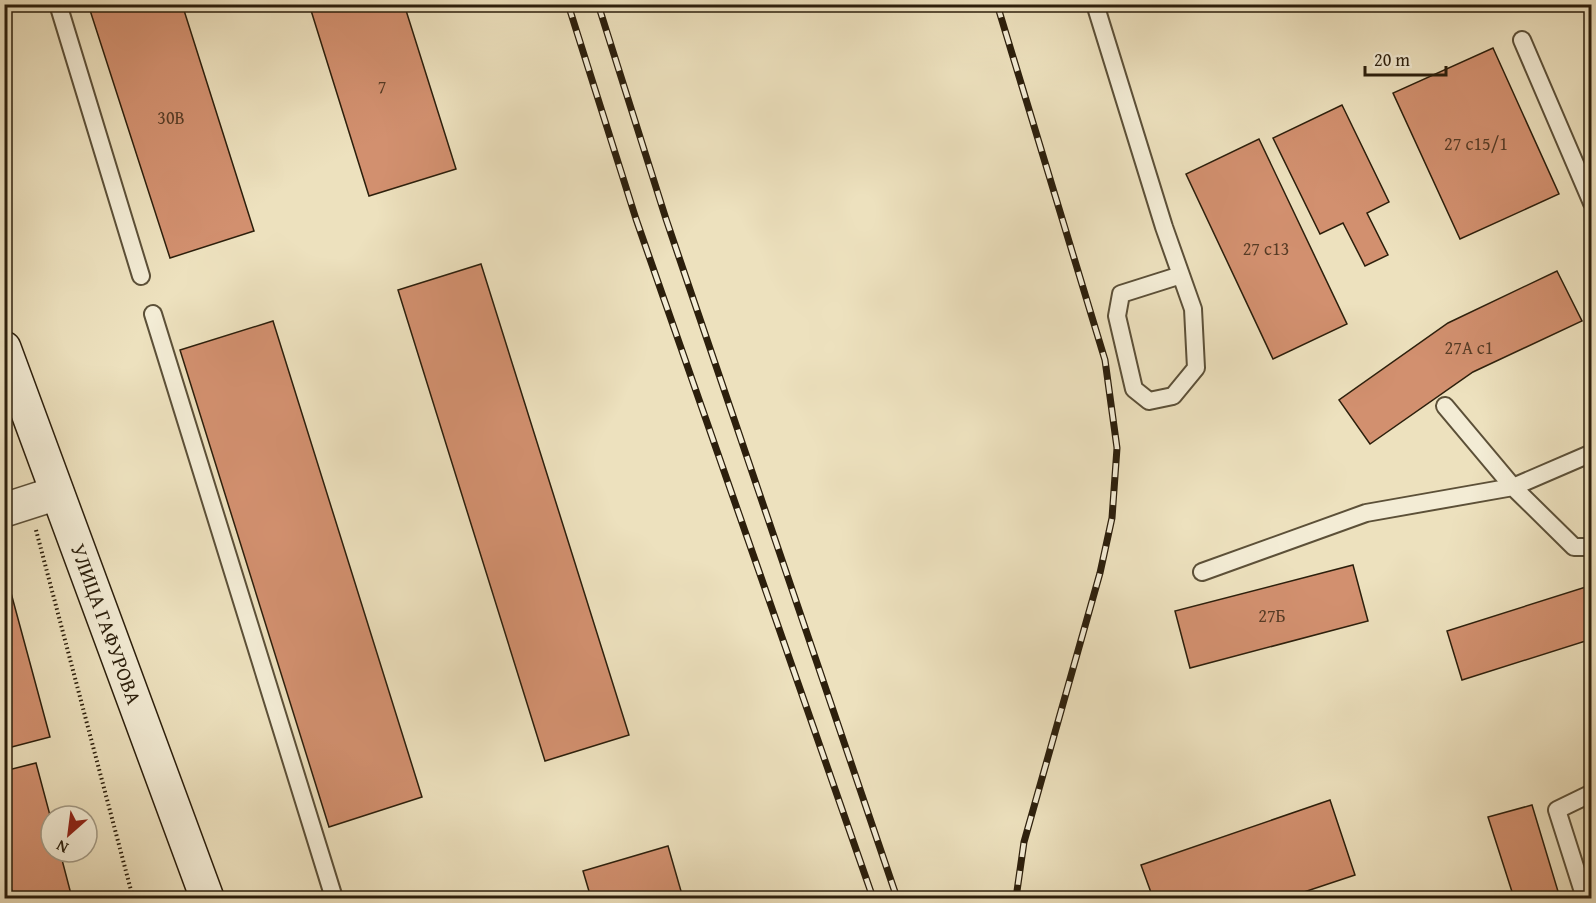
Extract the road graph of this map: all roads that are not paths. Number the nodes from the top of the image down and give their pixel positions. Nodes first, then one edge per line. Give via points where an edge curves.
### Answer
1 (58, 4) edge
2 (1095, 4) edge
3 (1522, 40) dead end
4 (1592, 204) edge
5 (1181, 275) junction
6 (141, 276) dead end
7 (153, 314) dead end
8 (5, 351) edge
9 (1445, 406) dead end
10 (1592, 453) edge
11 (1513, 487) junction
12 (30, 502) edge
13 (1592, 547) edge
14 (1202, 572) dead end
15 (1592, 793) edge
16 (207, 898) edge
17 (334, 898) edge
18 (1585, 898) edge

1 - 6 lane
2 - 5 lane
3 - 4 lane
5 - 5 lane via 1193,309 1196,368 1173,396 1149,401 1134,389 1117,316 1121,294
7 - 17 lane
8 - 12 main road, УЛИЦА ГАФУРОВА
9 - 11 lane
10 - 11 lane
11 - 13 lane via 1574,547
11 - 14 lane via 1366,513
12 - 16 main road, УЛИЦА ГАФУРОВА
15 - 18 lane via 1557,810

